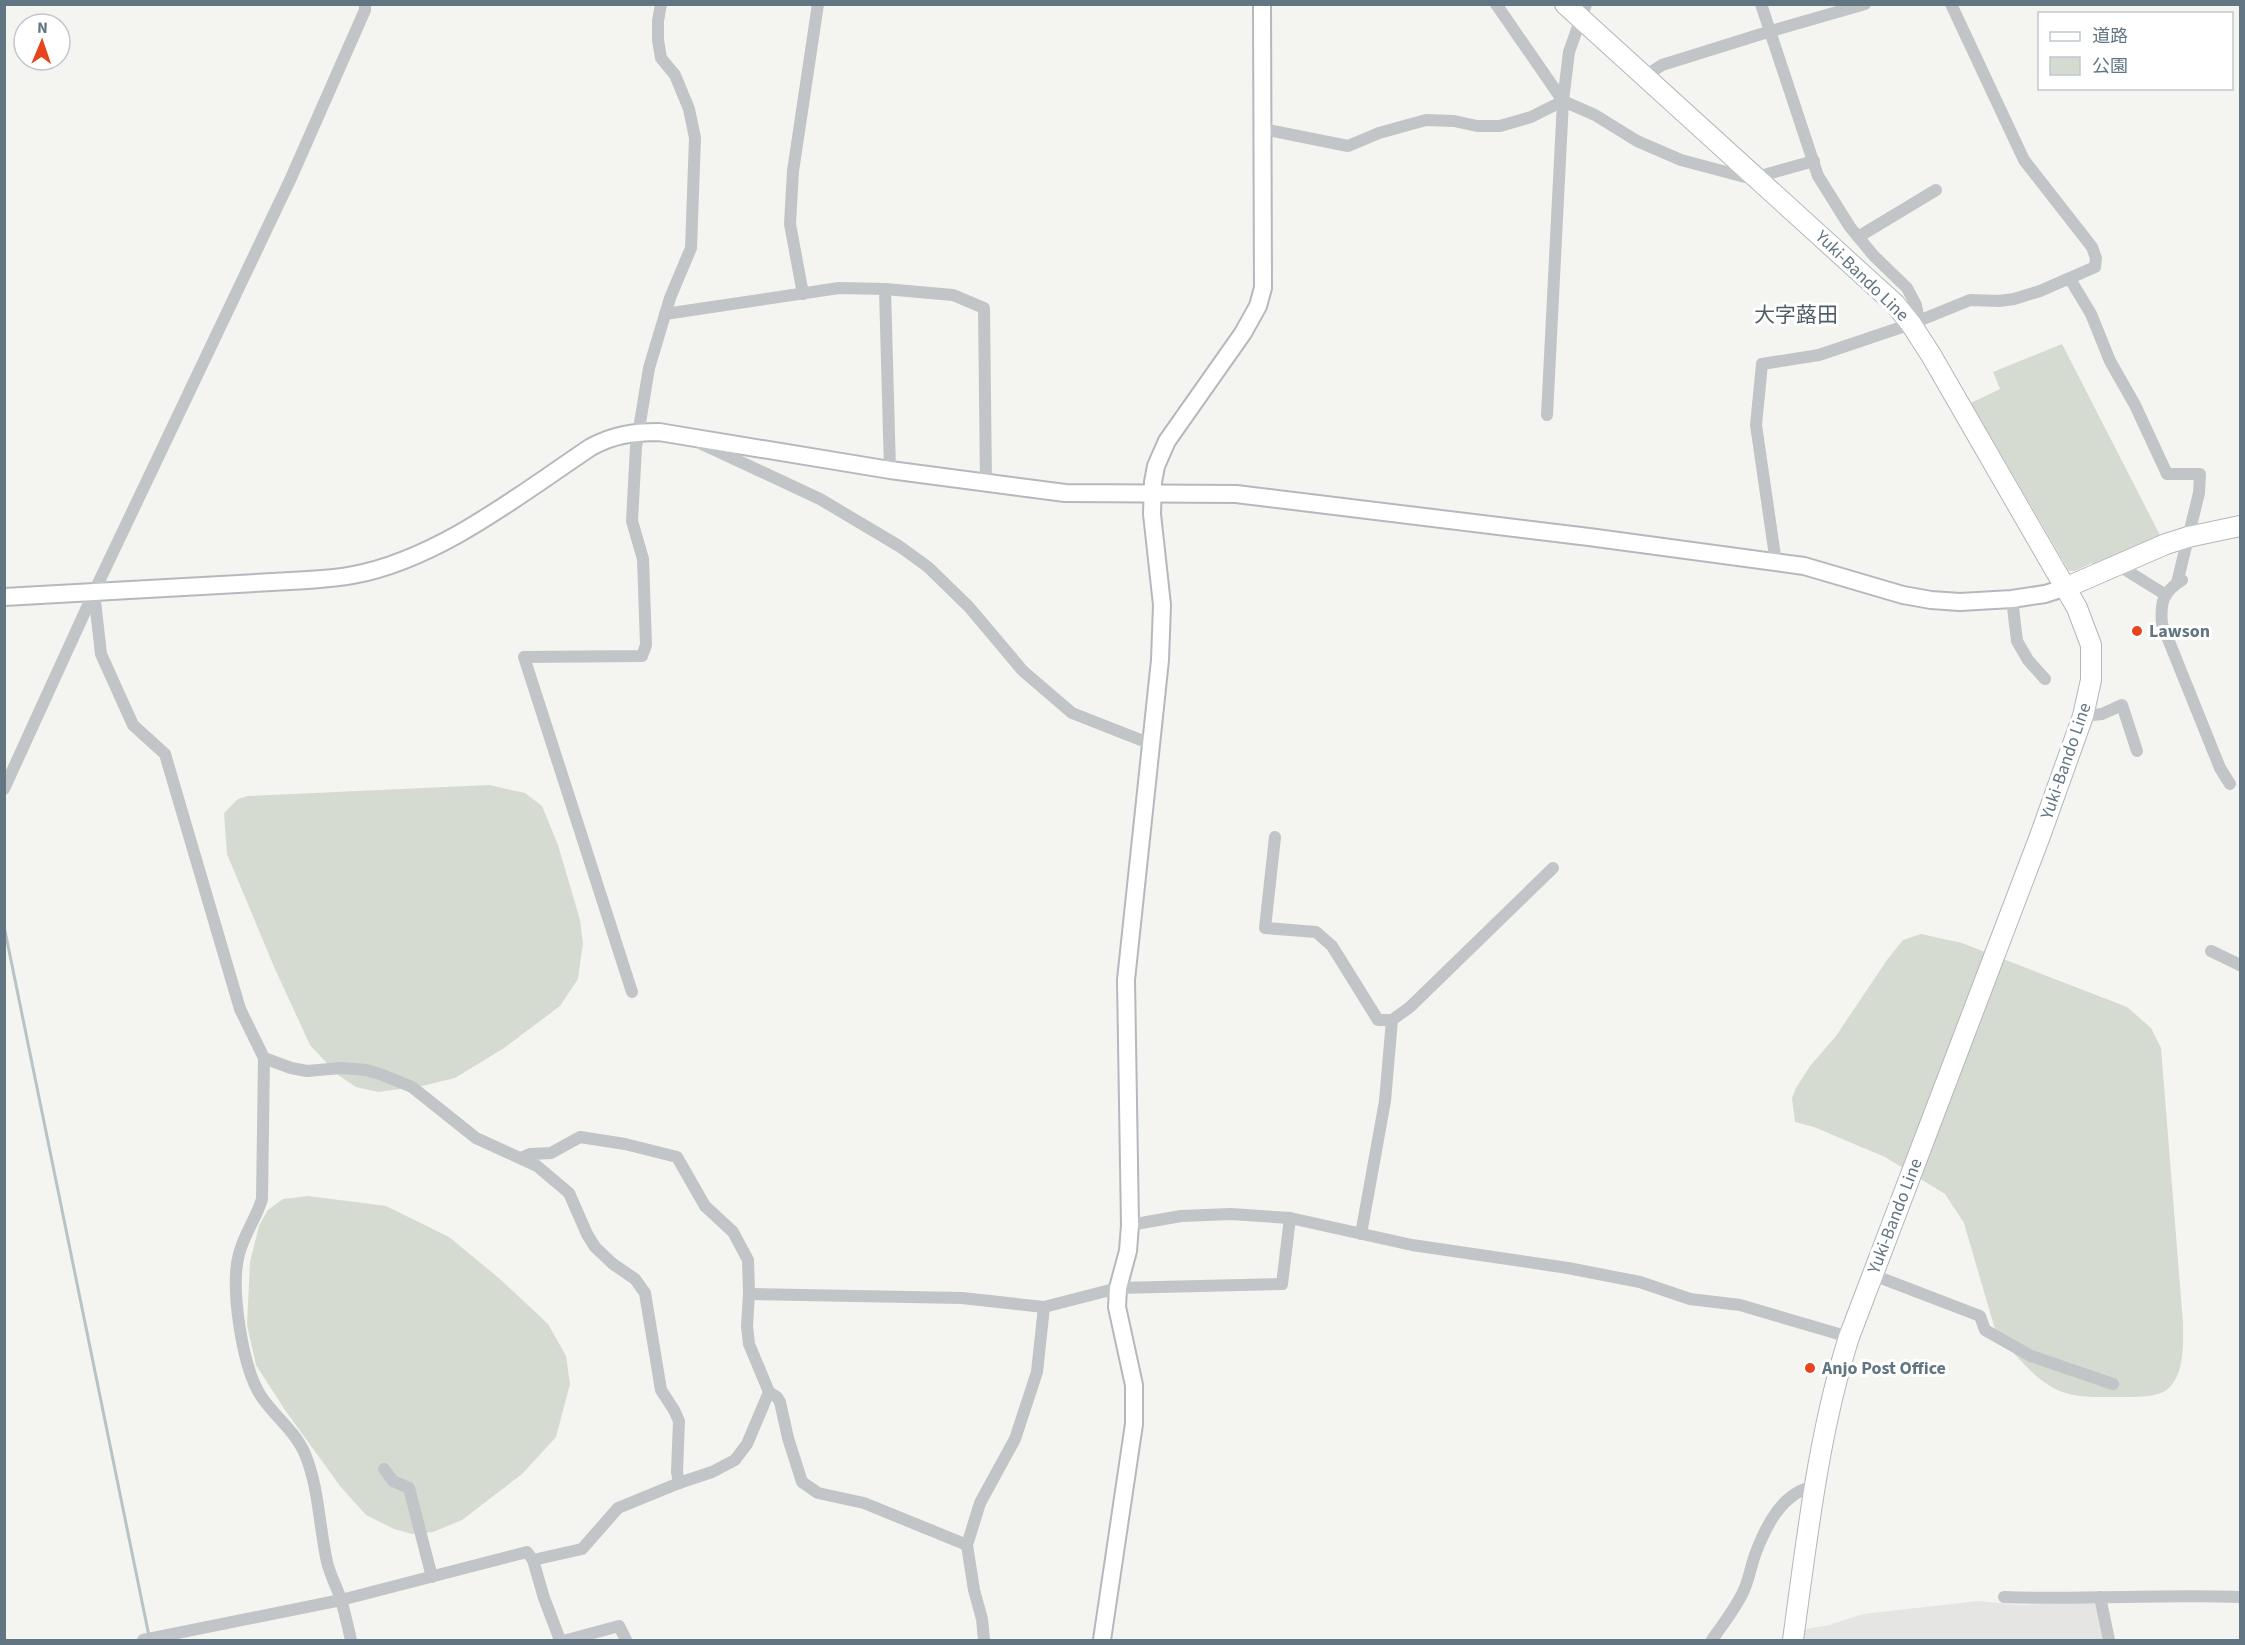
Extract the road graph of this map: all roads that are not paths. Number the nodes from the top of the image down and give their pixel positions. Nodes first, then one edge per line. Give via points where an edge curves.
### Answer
1 (365, 4) edge
2 (661, 4) edge
3 (818, 4) edge
4 (1262, 4) edge
5 (1496, 4) edge
6 (1761, 4) edge
7 (1865, 4) edge
8 (1951, 4) edge
9 (1577, 9) edge
10 (1771, 31) junction
11 (1645, 76) junction
12 (1563, 101) junction
13 (1263, 129) junction
14 (1814, 161) junction
15 (1757, 177) junction
16 (1936, 190) dead end
17 (1858, 237) junction
18 (2070, 279) junction
19 (885, 290) junction
20 (803, 294) junction
21 (665, 314) junction
22 (1915, 322) junction
23 (1547, 415) dead end
24 (638, 432) junction
25 (686, 436) junction
26 (890, 470) junction
27 (986, 484) junction
28 (1152, 493) junction
29 (2241, 526) edge
30 (2188, 537) junction
31 (1776, 562) junction
32 (2116, 564) junction
33 (2067, 587) junction
34 (94, 592) junction
35 (2166, 595) junction
36 (4, 597) edge
37 (2012, 599) junction
38 (2045, 679) dead end
39 (2083, 716) junction
40 (1150, 744) junction
41 (2137, 751) dead end
42 (2230, 784) dead end
43 (4, 789) edge
44 (1275, 837) dead end
45 (1552, 868) dead end
46 (2211, 951) dead end
47 (2241, 965) edge
48 (632, 992) dead end
49 (1392, 1020) junction
50 (264, 1058) junction
51 (521, 1158) junction
52 (1290, 1218) junction
53 (1130, 1225) junction
54 (1361, 1234) junction
55 (1873, 1275) junction
56 (1118, 1288) junction
57 (749, 1294) junction
58 (1044, 1307) junction
59 (1849, 1337) junction
60 (2113, 1384) dead end
61 (769, 1392) junction
62 (384, 1469) dead end
63 (679, 1483) junction
64 (1816, 1486) junction
65 (967, 1545) junction
66 (533, 1560) junction
67 (432, 1577) junction
68 (2004, 1597) dead end
69 (2100, 1597) junction
70 (2241, 1597) edge
71 (341, 1600) junction
72 (143, 1641) edge
73 (351, 1641) edge
74 (560, 1641) edge
75 (567, 1641) edge
76 (626, 1641) edge
77 (984, 1641) edge
78 (1102, 1641) edge
79 (1712, 1641) edge
80 (1793, 1641) edge
81 (2109, 1641) edge

1 - 34 street via 291,178
2 - 21 street via 661,58 675,75 689,109 695,138 691,248
3 - 20 street via 793,171 790,224
4 - 13 street
5 - 12 street
6 - 10 street
7 - 10 street
8 - 18 street via 2024,160 2092,247 2095,267
9 - 11 main road, Yuki-Bando Line
9 - 12 street
10 - 11 street via 1662,65
10 - 14 street
11 - 15 main road, Yuki-Bando Line
12 - 13 street via 1531,117 1500,126 1426,120 1348,146
12 - 15 street via 1680,159
12 - 23 street
13 - 28 street via 1263,288 1258,306 1167,441 1156,466
14 - 15 street
14 - 17 street via 1818,176
15 - 22 main road, Yuki-Bando Line
16 - 17 street
17 - 22 street via 1907,288 1916,305
18 - 22 street via 2014,299 1960,302
18 - 30 street via 2091,314 2164,469 2170,475 2200,474
19 - 20 street via 839,288
19 - 26 street
19 - 27 street via 953,295 984,308
20 - 21 street
21 - 24 street via 649,368
22 - 31 street via 1819,355 1762,364 1756,425
22 - 33 main road, Yuki-Bando Line
24 - 25 street
24 - 34 street via 606,439 445,541 371,570 333,578
24 - 48 street via 632,521 642,559 645,651 642,656 524,657
25 - 26 street
25 - 40 street via 820,499 899,546 928,567 969,607 1023,671 1072,713
26 - 27 street
27 - 28 street via 1065,493
28 - 31 street via 1236,494
28 - 40 street via 1162,605
29 - 30 main road
30 - 32 main road
30 - 35 street via 2182,580
31 - 37 street via 1803,566 1903,596 1960,602
32 - 33 main road
32 - 35 street
33 - 37 street
33 - 39 main road, Yuki-Bando Line via 2087,630 2092,655
34 - 36 street
34 - 43 street
34 - 50 street via 101,654 133,725 165,754 240,1009
35 - 42 street via 2162,601 2162,624
37 - 38 street via 2017,641
39 - 41 street via 2103,714 2122,705
39 - 55 main road, Yuki-Bando Line
40 - 53 street via 1126,980
44 - 49 street via 1265,928 1316,932 1332,946 1378,1020
45 - 49 street
46 - 47 street
49 - 54 street via 1385,1101
50 - 51 street via 299,1070 341,1068 380,1074 412,1088 476,1138
50 - 71 street via 262,1199 238,1260 239,1324 253,1383 305,1455 317,1498 328,1567
51 - 57 street via 551,1153 580,1137 677,1157 705,1206 732,1232 748,1260
51 - 63 street via 569,1193 596,1247 644,1290 660,1386 678,1421
52 - 53 street via 1181,1216
52 - 54 street
52 - 56 street via 1282,1284
53 - 56 street
54 - 59 street via 1640,1282 1690,1299 1740,1305
55 - 59 main road, Yuki-Bando Line
55 - 60 street via 1980,1316 1984,1330 2031,1356
56 - 58 street
56 - 78 street via 1117,1307 1134,1385 1134,1424
57 - 58 street via 962,1298
57 - 61 street via 749,1344
58 - 65 street via 1037,1372 1015,1439 980,1503
59 - 64 main road, Yuki-Bando Line via 1830,1405
61 - 63 street via 747,1444 735,1460
61 - 65 street via 780,1402 800,1478 806,1486 818,1493 864,1503
62 - 67 street via 393,1481 409,1488
63 - 66 street via 618,1508 582,1549
64 - 79 street via 1792,1494 1782,1504 1756,1553 1744,1589
64 - 80 main road, Yuki-Bando Line
65 - 77 street
66 - 67 street via 527,1551
66 - 74 street
67 - 71 street
68 - 69 street
69 - 70 street
69 - 81 street
71 - 72 street
71 - 73 street
75 - 76 street via 619,1626

